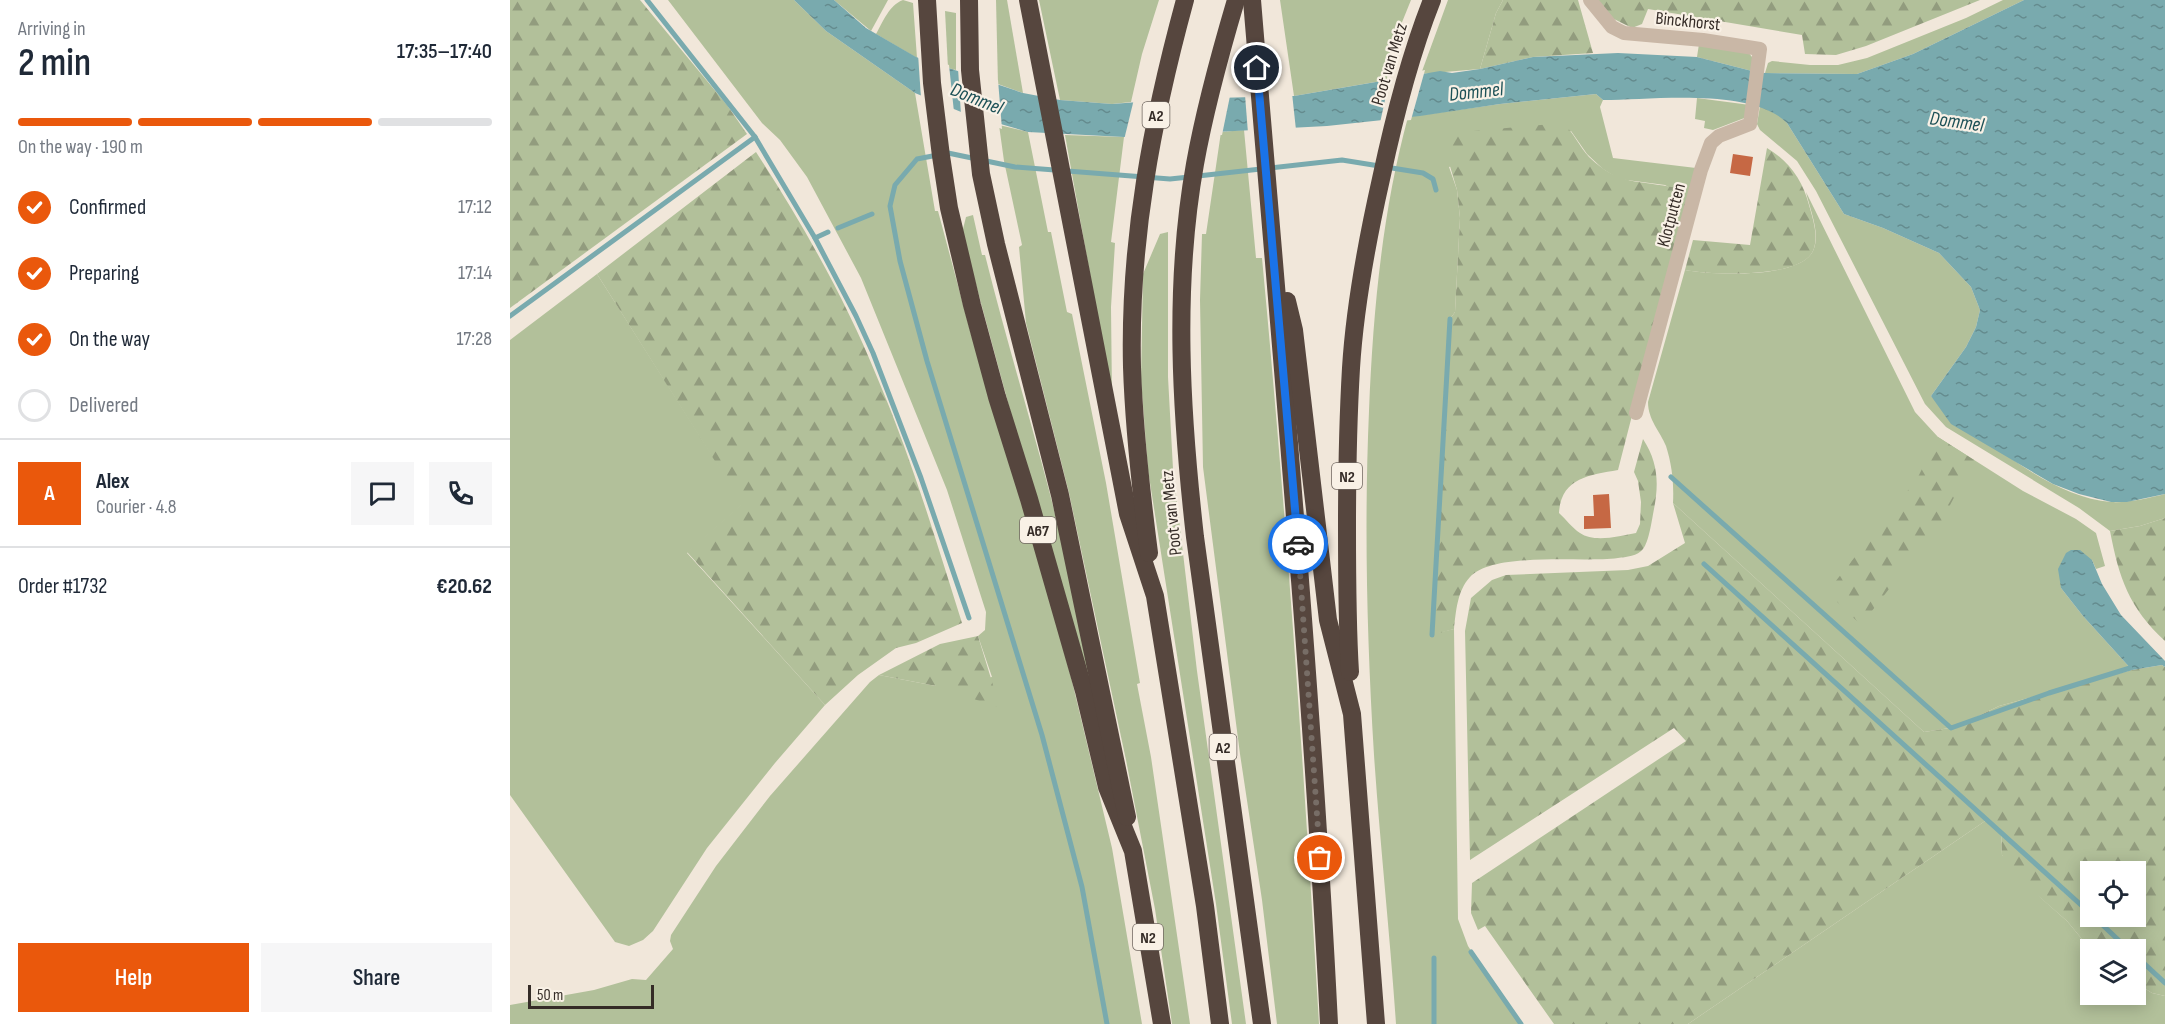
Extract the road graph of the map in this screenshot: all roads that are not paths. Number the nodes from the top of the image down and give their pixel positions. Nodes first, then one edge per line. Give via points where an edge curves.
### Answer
1 (927, 0) edge
2 (969, 0) edge
3 (1028, 0) edge
4 (1185, 0) edge
5 (1236, 0) edge
6 (1252, 0) edge
7 (1432, 0) edge
8 (1590, 0) edge
9 (1760, 56) joint
10 (1274, 252) junction
11 (1636, 413) dead end
12 (1155, 596) junction
13 (1352, 714) junction
14 (1133, 851) junction
15 (1161, 1024) edge
16 (1220, 1024) edge
17 (1262, 1024) edge
18 (1329, 1024) edge
19 (1376, 1024) edge

1 - 14 highway, A67 via 932,83 949,208 978,328 1081,680 1107,788
2 - 14 highway, N2 via 970,70 981,174 1060,495
3 - 12 highway via 1128,514
4 - 12 highway, Poot van Metz / A2 via 1148,156 1133,290 1134,408
5 - 17 highway, Poot van Metz / A2 via 1194,165 1181,300 1181,376 1187,469 1213,679
6 - 10 highway
7 - 13 highway, Poot van Metz / N2 via 1413,48 1391,131 1367,238 1352,354 1347,582
8 - 9 street, Binckhorst via 1612,27 1624,33 1702,40
9 - 11 street, Klotputten via 1750,124 1711,143 1701,170
10 - 13 highway, N2 via 1294,330 1328,620
10 - 18 highway
12 - 16 highway, A2
13 - 19 highway, N2
14 - 15 highway, N2

